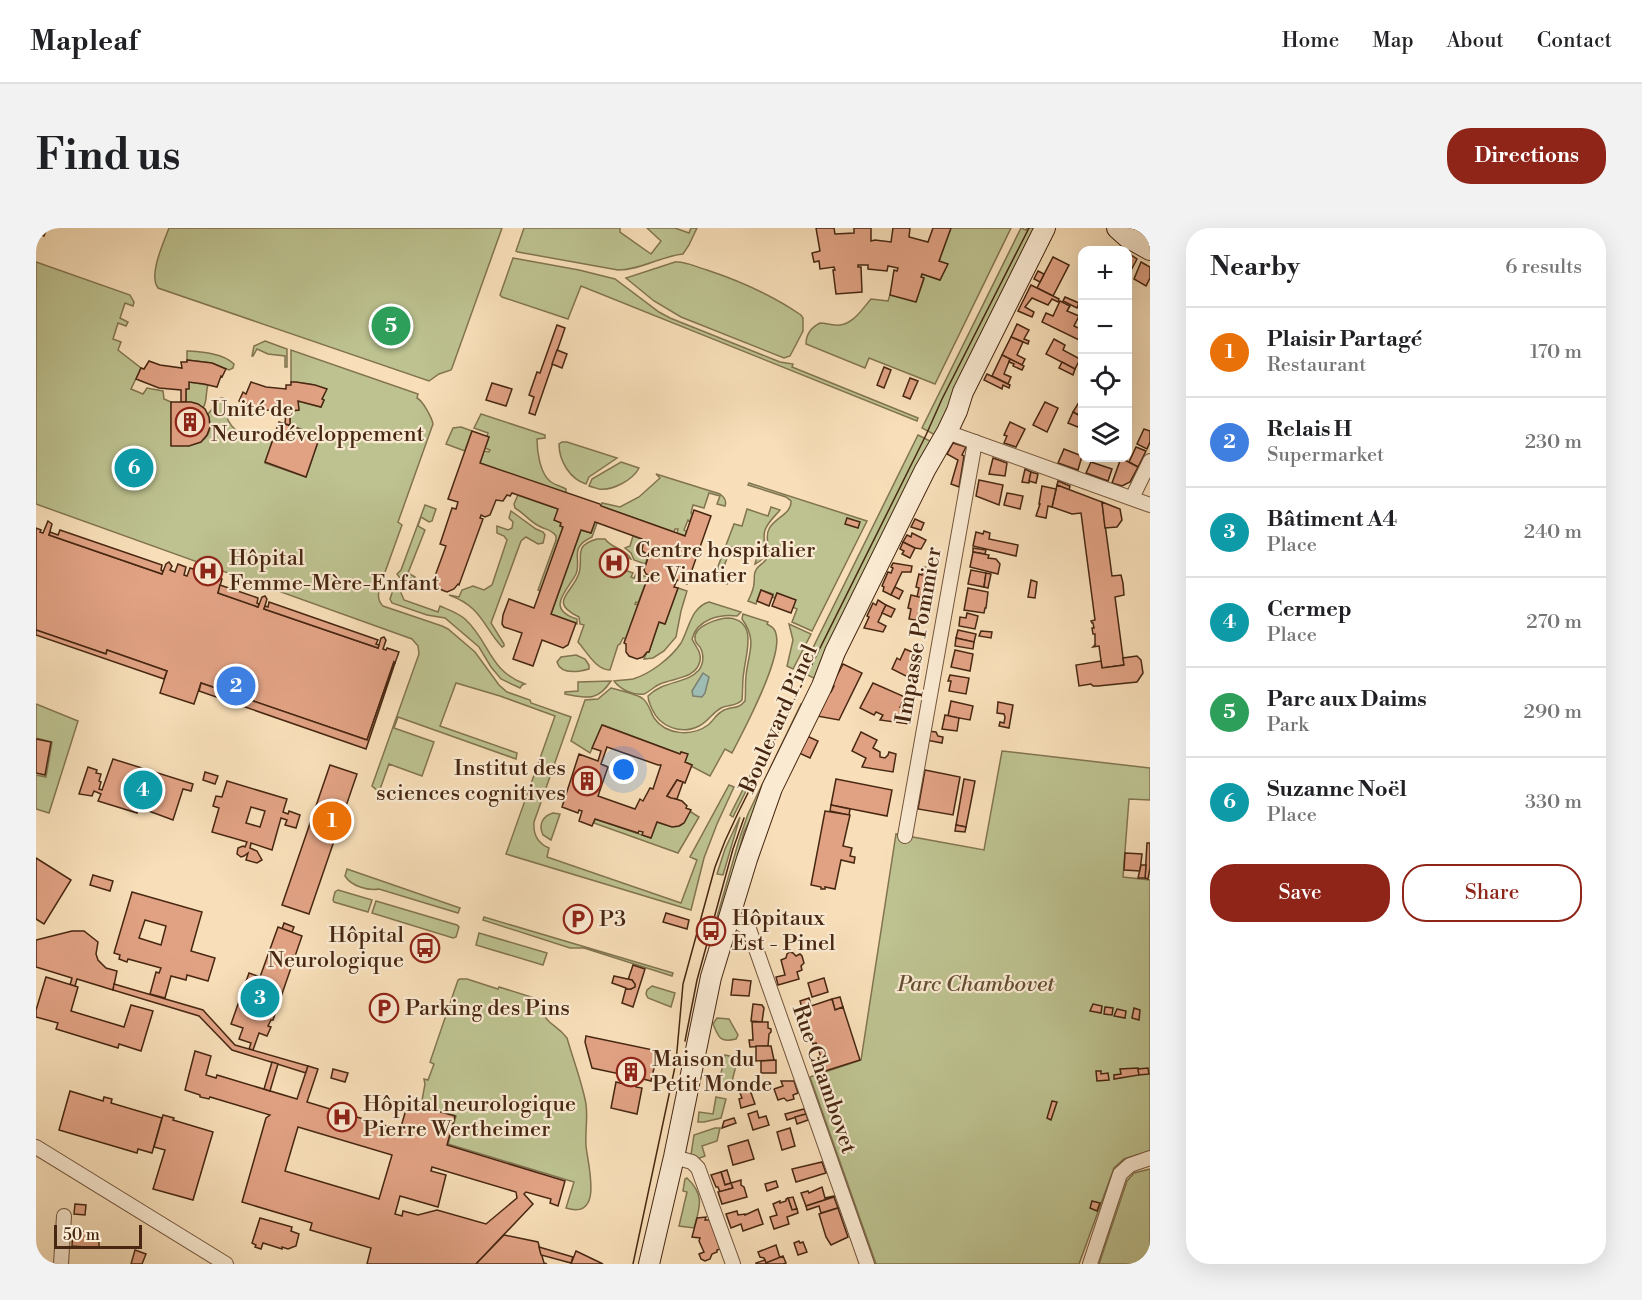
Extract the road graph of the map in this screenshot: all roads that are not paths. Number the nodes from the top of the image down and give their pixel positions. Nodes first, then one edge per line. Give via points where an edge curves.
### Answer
1 (1045, 228) edge
2 (1117, 228) edge
3 (1144, 228) edge
4 (1150, 236) edge
5 (1150, 250) edge
6 (947, 432) junction
7 (975, 442) junction
8 (1150, 461) edge
9 (1132, 498) junction
10 (1150, 505) edge
11 (905, 836) dead end
12 (729, 920) junction
13 (36, 1147) edge
14 (674, 1157) junction
15 (1150, 1158) edge
16 (64, 1216) dead end
17 (61, 1264) edge
18 (226, 1264) edge
19 (649, 1264) edge
20 (733, 1264) edge
21 (867, 1264) edge
22 (1090, 1264) edge

1 - 6 main road, Boulevard Pinel
2 - 5 main road
3 - 4 main road
6 - 7 street
6 - 12 main road, Boulevard Pinel via 840,641 772,788
7 - 9 street
7 - 11 street, Impasse Pommier
8 - 9 street
9 - 10 street
12 - 14 main road, Boulevard Pinel via 706,997
12 - 21 street, Rue Chambovet via 749,929
13 - 18 street
14 - 19 main road, Boulevard Pinel
14 - 20 street via 698,1168
15 - 22 street via 1130,1165 1120,1174
16 - 17 street

